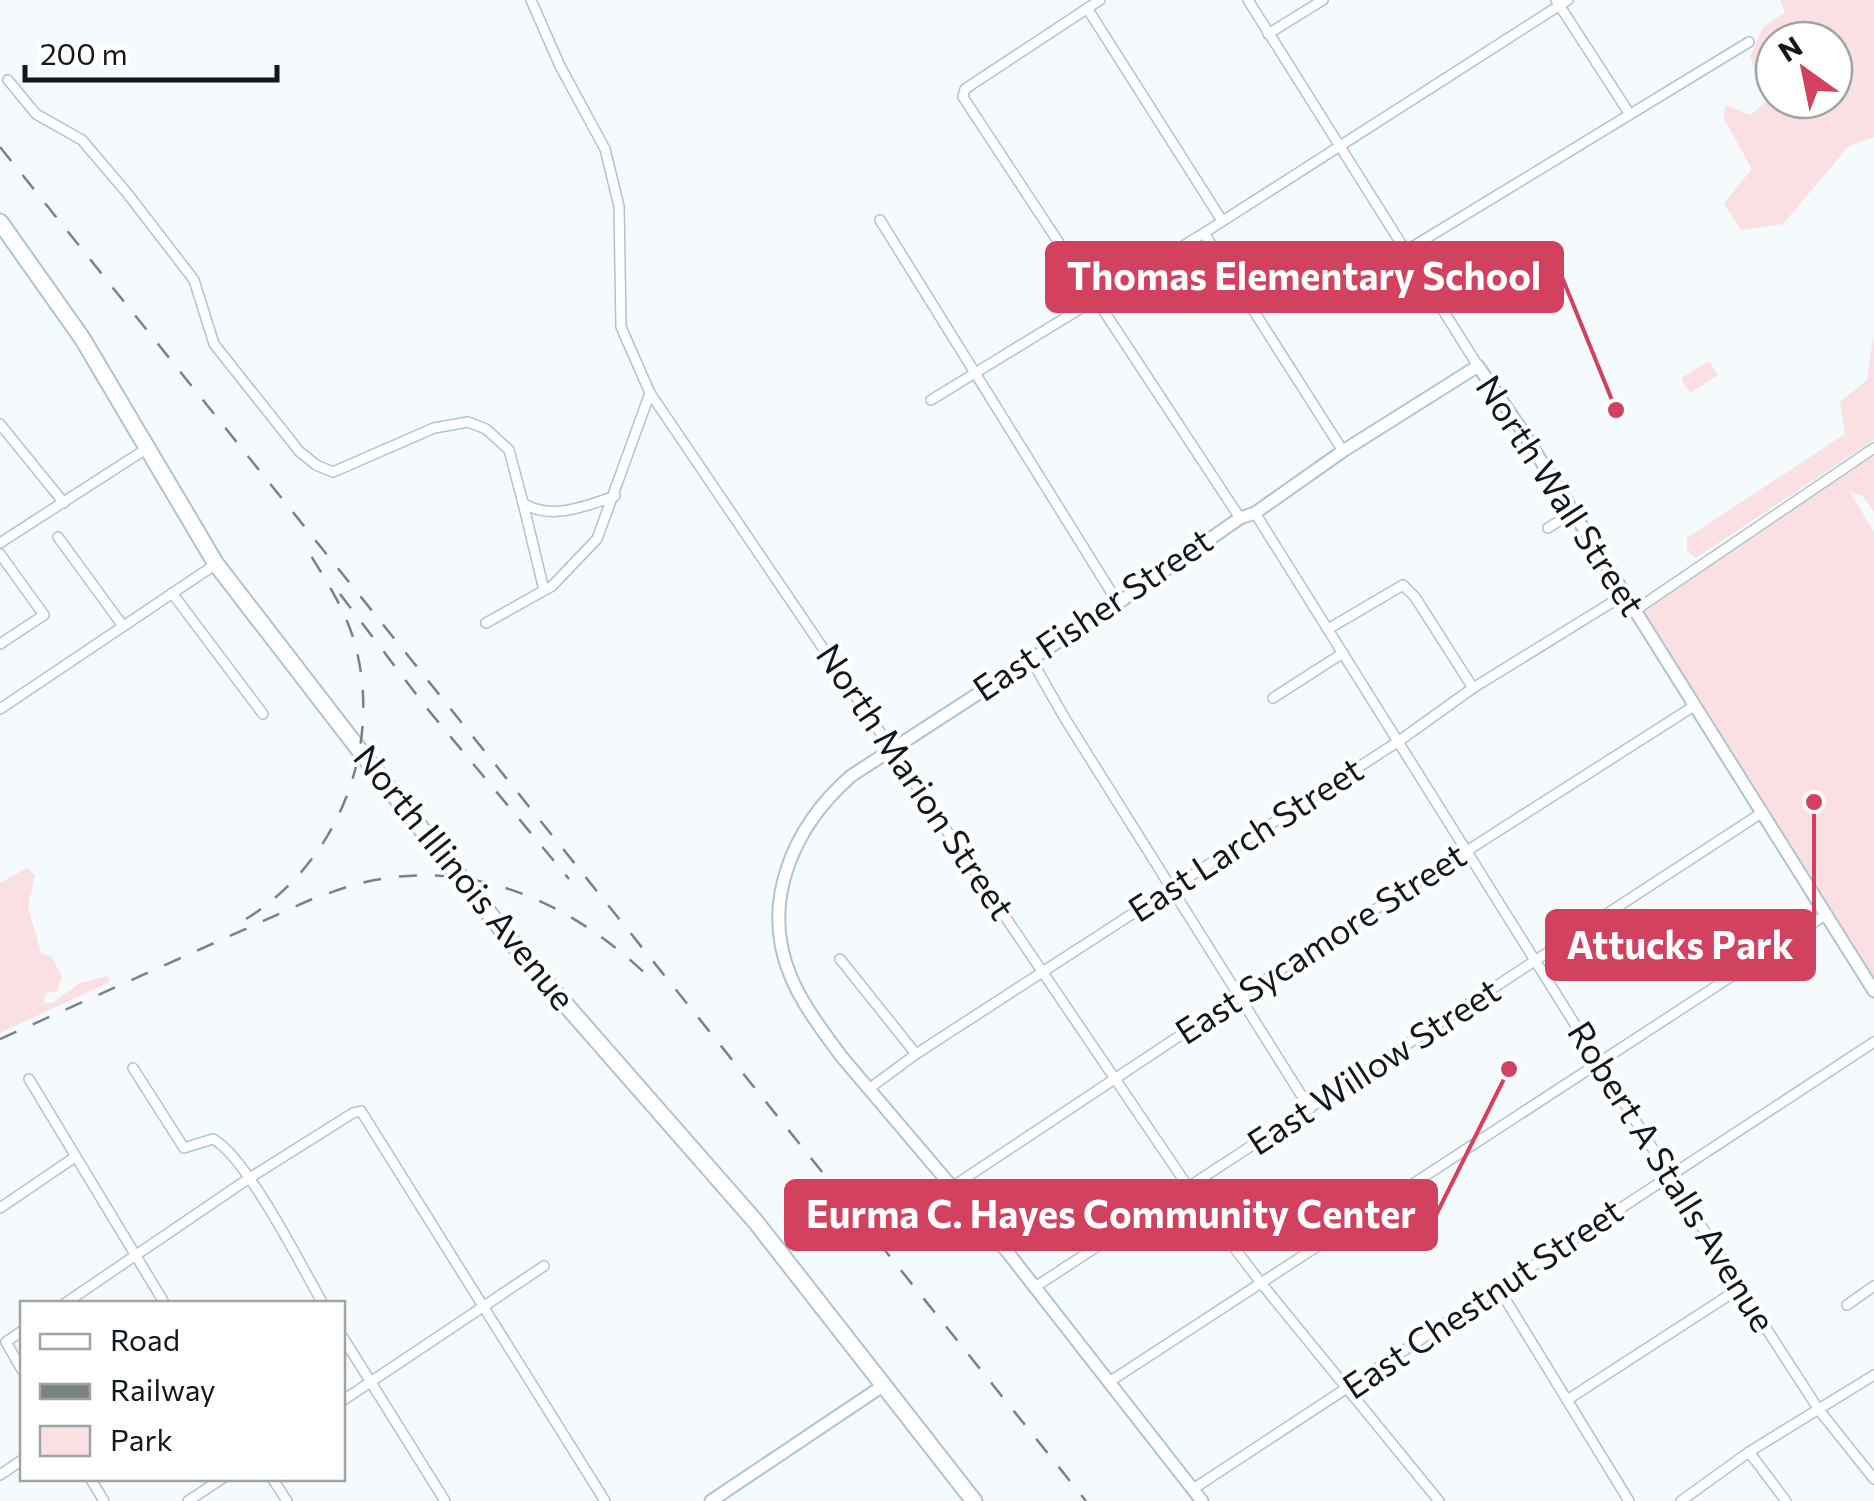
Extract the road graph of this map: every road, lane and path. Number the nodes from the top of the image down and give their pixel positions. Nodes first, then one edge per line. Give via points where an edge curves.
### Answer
1 (531, 0) edge
2 (1100, 0) edge
3 (1248, 0) edge
4 (1323, 0) edge
5 (1561, 2) edge
6 (1087, 8) junction
7 (1268, 34) junction
8 (1749, 42) dead end
9 (8, 80) dead end
10 (1630, 113) junction
11 (1339, 148) junction
12 (1222, 219) junction
13 (880, 220) dead end
14 (0, 222) edge
15 (1204, 233) junction
16 (1404, 252) junction
17 (1094, 300) junction
18 (1478, 366) junction
19 (975, 374) junction
20 (650, 393) junction
21 (932, 400) dead end
22 (0, 424) edge
23 (146, 448) junction
24 (1874, 448) edge
25 (1342, 451) junction
26 (614, 496) junction
27 (64, 503) junction
28 (523, 503) junction
29 (1573, 512) junction
30 (1255, 514) junction
31 (1240, 518) junction
32 (1548, 528) dead end
33 (58, 537) dead end
34 (0, 543) edge
35 (0, 554) edge
36 (216, 564) junction
37 (544, 590) junction
38 (172, 592) junction
39 (1624, 595) junction
40 (1118, 602) junction
41 (1634, 611) junction
42 (486, 623) dead end
43 (123, 626) junction
44 (1328, 629) junction
45 (0, 644) edge
46 (1344, 653) junction
47 (1031, 659) junction
48 (1473, 688) junction
49 (1273, 698) dead end
50 (1694, 706) junction
51 (0, 708) edge
52 (263, 714) dead end
53 (1399, 741) junction
54 (893, 748) junction
55 (1763, 812) junction
56 (1466, 850) junction
57 (1173, 887) junction
58 (1827, 914) junction
59 (840, 959) dead end
60 (1534, 962) junction
61 (1044, 973) junction
62 (1874, 991) edge
63 (1241, 995) junction
64 (1874, 1042) edge
65 (916, 1054) junction
66 (1600, 1063) junction
67 (133, 1068) dead end
68 (1116, 1077) junction
69 (28, 1080) dead end
70 (870, 1088) junction
71 (1310, 1109) junction
72 (75, 1157) junction
73 (1670, 1174) junction
74 (248, 1179) junction
75 (952, 1187) junction
76 (1189, 1188) junction
77 (0, 1208) edge
78 (137, 1254) junction
79 (544, 1266) dead end
80 (1262, 1283) junction
81 (1874, 1286) edge
82 (1036, 1287) junction
83 (1740, 1288) junction
84 (1499, 1289) junction
85 (68, 1301) edge
86 (163, 1301) edge
87 (321, 1301) edge
88 (1846, 1304) dead end
89 (486, 1308) junction
90 (3, 1341) edge
91 (345, 1341) edge
92 (20, 1367) edge
93 (1874, 1375) edge
94 (1109, 1382) junction
95 (371, 1383) junction
96 (884, 1385) junction
97 (1348, 1389) junction
98 (345, 1399) edge
99 (1567, 1400) junction
100 (1819, 1410) junction
101 (1749, 1452) junction
102 (1874, 1478) edge
103 (219, 1481) edge
104 (1193, 1489) junction
105 (188, 1501) edge
106 (445, 1501) edge
107 (605, 1501) edge
108 (711, 1501) edge
109 (974, 1501) edge
110 (1202, 1501) edge
111 (1440, 1501) edge
112 (1629, 1501) edge
113 (1680, 1501) edge
114 (1786, 1501) edge

1 - 20 street, North Marion Street via 606,150 619,206 620,328
2 - 6 street
3 - 7 street, North Wall Street
4 - 7 street
5 - 10 street
5 - 11 street
6 - 12 street
6 - 17 street via 962,92
7 - 11 street, North Wall Street
8 - 10 street
9 - 28 street via 36,114 82,140 128,193 194,280 214,344 316,465 333,472 434,428 468,422 509,450
10 - 16 street
11 - 12 street
11 - 16 street, North Wall Street
12 - 15 street
13 - 19 street
14 - 23 main road, North Illinois Avenue via 82,338
15 - 17 street
15 - 25 street
16 - 18 street, North Wall Street
17 - 19 street
17 - 31 street
18 - 25 street, East Fisher Street
18 - 29 street, North Wall Street
19 - 21 street
19 - 40 street
20 - 26 street
20 - 54 street, North Marion Street
22 - 27 street
23 - 27 street
23 - 36 main road, North Illinois Avenue
24 - 41 street
25 - 30 street, East Fisher Street
26 - 28 street via 572,510 534,510
26 - 37 street via 598,539
27 - 34 street
28 - 37 street
29 - 32 street
29 - 39 street, North Wall Street
30 - 31 street, East Fisher Street
30 - 44 street, Robert A Stalls Avenue
31 - 40 street, East Fisher Street
33 - 43 street
35 - 45 street via 44,615
36 - 38 street
36 - 96 main road, North Illinois Avenue via 524,957 756,1221
37 - 42 street
38 - 43 street
38 - 52 street
39 - 41 street, North Wall Street
39 - 48 street, East Larch Street
40 - 47 street, East Fisher Street
41 - 50 street, North Wall Street
43 - 51 street
44 - 46 street, Robert A Stalls Avenue
44 - 48 street via 1403,584
46 - 49 street
46 - 53 street, Robert A Stalls Avenue
47 - 54 street, East Fisher Street
47 - 57 street
48 - 53 street, East Larch Street
50 - 55 street, North Wall Street
50 - 56 street, East Sycamore Street
53 - 56 street, Robert A Stalls Avenue
53 - 57 street, East Larch Street
54 - 61 street, North Marion Street
54 - 70 street, East Fisher Street via 825,798 804,826 783,882 782,944 791,978 816,1022
55 - 58 street, North Wall Street
55 - 60 street, East Willow Street
56 - 60 street, Robert A Stalls Avenue
56 - 63 street, East Sycamore Street
57 - 61 street, East Larch Street
57 - 63 street
58 - 62 street, North Wall Street
58 - 66 street
59 - 65 street
60 - 66 street, Robert A Stalls Avenue
60 - 71 street, East Willow Street
61 - 65 street, East Larch Street
61 - 68 street, North Marion Street
63 - 68 street, East Sycamore Street
63 - 71 street
64 - 73 street, East Chestnut Street
65 - 70 street, East Larch Street
66 - 73 street, Robert A Stalls Avenue
66 - 80 street
67 - 74 street via 184,1148 218,1141
68 - 75 street, East Sycamore Street
68 - 76 street, North Marion Street
69 - 72 street
70 - 75 street, East Fisher Street
71 - 76 street, East Willow Street
72 - 77 street
72 - 78 street
73 - 83 street, Robert A Stalls Avenue
73 - 84 street, East Chestnut Street
74 - 78 street
74 - 87 street
74 - 89 street via 361,1111
75 - 82 street, East Fisher Street
76 - 80 street, North Marion Street
76 - 82 street, East Willow Street
78 - 85 street
78 - 86 street
79 - 89 street
80 - 94 street
80 - 97 street, North Marion Street
81 - 88 street
82 - 94 street, East Fisher Street
83 - 99 street
83 - 100 street, Robert A Stalls Avenue
84 - 97 street, East Chestnut Street
84 - 99 street
89 - 95 street
89 - 107 street
90 - 92 street
91 - 95 street
93 - 100 street
94 - 104 street, East Fisher Street
95 - 98 street
95 - 106 street
96 - 108 street
96 - 109 main road, North Illinois Avenue
97 - 104 street, East Chestnut Street
97 - 111 street, North Marion Street
99 - 112 street
100 - 101 street
100 - 102 street, Robert A Stalls Avenue
101 - 113 street
101 - 114 street
103 - 105 street
104 - 110 street, East Fisher Street

